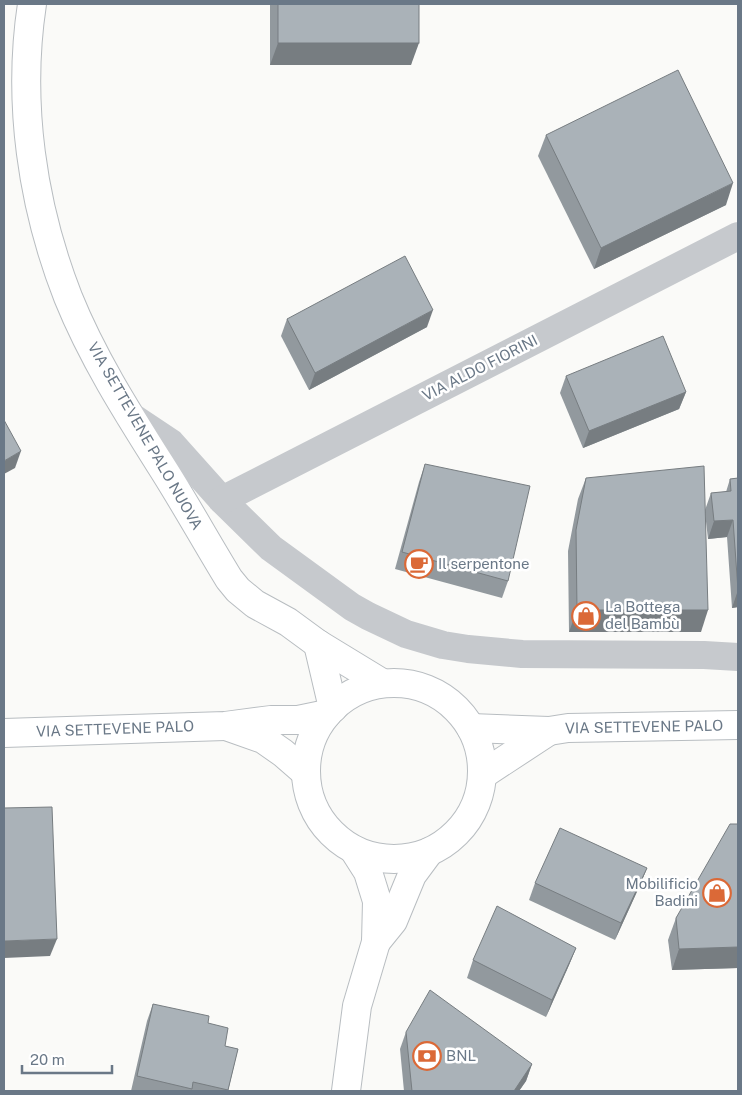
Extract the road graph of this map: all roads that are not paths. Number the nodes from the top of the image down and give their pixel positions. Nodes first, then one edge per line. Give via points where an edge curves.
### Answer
1 (32, 4) edge
2 (738, 236) edge
3 (129, 415) junction
4 (222, 500) junction
5 (318, 644) junction
6 (738, 657) edge
7 (382, 684) junction
8 (330, 711) junction
9 (738, 725) edge
10 (225, 726) junction
11 (471, 728) junction
12 (549, 731) junction
13 (4, 732) edge
14 (306, 773) junction
15 (482, 775) junction
16 (354, 850) junction
17 (430, 852) junction
18 (376, 942) junction
19 (346, 1091) edge

1 - 3 main road, VIA SETTEVENE PALO NUOVA via 27,53 27,105 33,164 44,219 71,303
2 - 4 street, VIA ALDO FIORINI
3 - 4 street via 171,443
3 - 5 main road, VIA SETTEVENE PALO NUOVA via 238,590
4 - 6 street via 271,548 352,607 424,640 468,649 522,654 704,654
5 - 7 main road, VIA SETTEVENE PALO NUOVA
5 - 8 main road
7 - 8 main road via 359,690
7 - 11 main road via 408,684 441,696 457,709
8 - 10 main road via 298,720
8 - 14 main road via 316,731
9 - 12 main road, VIA SETTEVENE PALO
10 - 13 main road, VIA SETTEVENE PALO
10 - 14 main road via 263,739
11 - 12 main road, VIA SETTEVENE PALO
11 - 15 main road via 481,757
12 - 15 main road
14 - 16 main road via 316,812 335,836
15 - 17 main road via 478,800 466,822 447,842
16 - 17 main road via 380,858 407,858
16 - 18 main road via 368,872 377,901
17 - 18 main road via 412,875 393,921
18 - 19 main road via 356,1006

